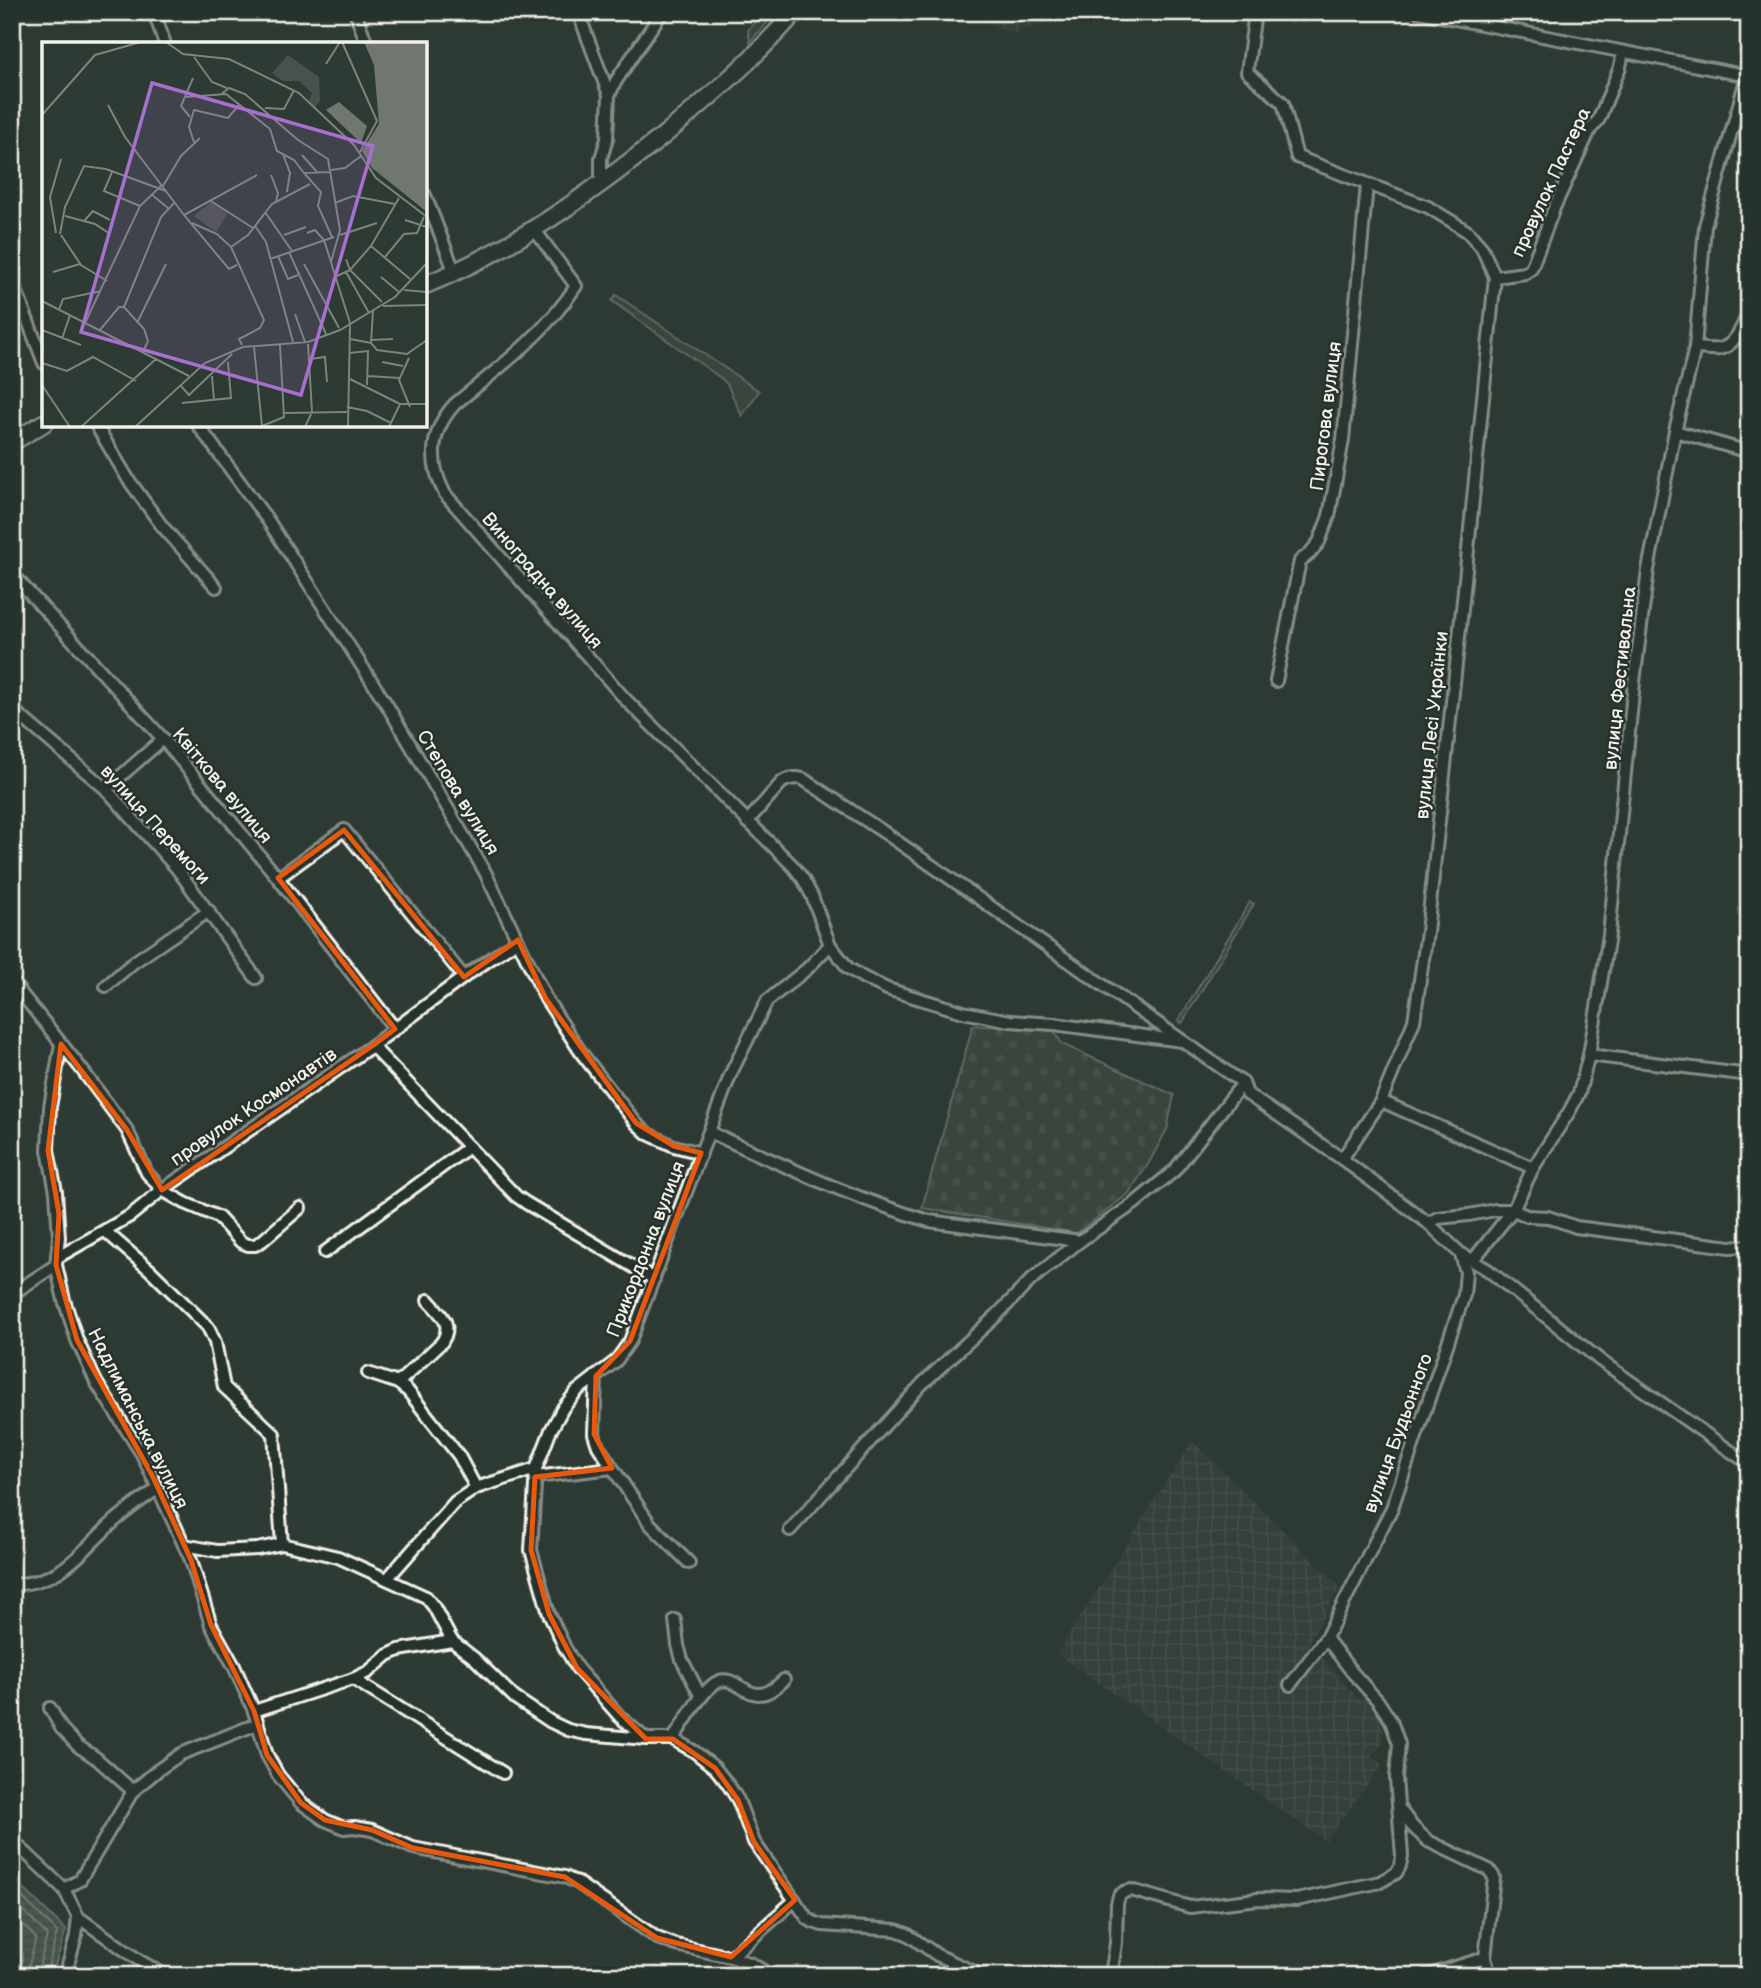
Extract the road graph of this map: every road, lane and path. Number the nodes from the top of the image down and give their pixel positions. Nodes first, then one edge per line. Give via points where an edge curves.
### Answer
1 (154, 12) edge
2 (355, 12) edge
3 (578, 12) edge
4 (662, 12) edge
5 (795, 12) edge
6 (1255, 12) edge
7 (1419, 12) edge
8 (164, 42) edge
9 (366, 42) edge
10 (1623, 52) junction
11 (1748, 76) edge
12 (609, 95) junction
13 (601, 185) junction
14 (1367, 185) junction
15 (427, 200) edge
16 (534, 229) junction
17 (455, 273) junction
18 (1495, 276) junction
19 (13, 283) edge
20 (427, 284) edge
21 (1749, 313) edge
22 (1695, 348) junction
23 (42, 358) edge
24 (42, 424) edge
25 (97, 427) edge
26 (199, 427) edge
27 (1675, 431) junction
28 (12, 442) edge
29 (1749, 452) edge
30 (12, 574) edge
31 (216, 587) dead end
32 (1276, 681) dead end
33 (12, 709) edge
34 (163, 739) junction
35 (106, 789) junction
36 (747, 822) junction
37 (278, 878) junction
38 (209, 911) junction
39 (518, 940) junction
40 (830, 945) junction
41 (464, 977) junction
42 (256, 978) dead end
43 (12, 982) edge
44 (106, 986) dead end
45 (395, 1029) junction
46 (1182, 1041) junction
47 (61, 1044) junction
48 (372, 1046) junction
49 (1589, 1055) junction
50 (1749, 1075) edge
51 (1243, 1083) junction
52 (1381, 1101) junction
53 (709, 1132) junction
54 (468, 1147) junction
55 (701, 1153) junction
56 (1342, 1159) junction
57 (1533, 1168) junction
58 (162, 1190) junction
59 (300, 1208) dead end
60 (1513, 1210) junction
61 (1428, 1223) junction
62 (105, 1231) junction
63 (1080, 1241) junction
64 (1749, 1246) edge
65 (325, 1252) dead end
66 (1461, 1254) junction
67 (1473, 1260) junction
68 (57, 1261) junction
69 (654, 1279) junction
70 (12, 1294) edge
71 (428, 1300) dead end
72 (368, 1373) dead end
73 (596, 1376) junction
74 (398, 1383) junction
75 (1749, 1464) edge
76 (612, 1468) junction
77 (535, 1473) junction
78 (158, 1488) junction
79 (476, 1488) junction
80 (790, 1530) dead end
81 (282, 1544) junction
82 (184, 1545) junction
83 (689, 1563) dead end
84 (387, 1579) junction
85 (12, 1586) edge
86 (675, 1620) dead end
87 (1326, 1638) junction
88 (452, 1642) junction
89 (353, 1679) junction
90 (784, 1680) dead end
91 (1290, 1685) dead end
92 (701, 1698) junction
93 (50, 1708) dead end
94 (254, 1711) junction
95 (257, 1724) junction
96 (673, 1738) junction
97 (646, 1739) junction
98 (503, 1773) dead end
99 (134, 1791) junction
100 (1399, 1808) junction
101 (12, 1840) edge
102 (64, 1889) junction
103 (794, 1900) junction
104 (78, 1917) junction
105 (731, 1958) junction
106 (1485, 1958) junction
107 (65, 1976) edge
108 (166, 1976) edge
109 (772, 1976) edge
110 (983, 1976) edge
111 (1111, 1976) edge
112 (1426, 1976) edge
113 (1490, 1976) edge

1 - 8 street
2 - 9 street
3 - 12 street
4 - 12 street
5 - 13 highway via 710,97
6 - 14 street, провулок Пастера via 1247,72 1283,103 1297,157
7 - 10 street
10 - 11 street
10 - 18 street, провулок Пастера via 1531,269
11 - 22 street, вулиця Фестивальна via 1705,226
12 - 13 street
13 - 16 highway
14 - 18 street, провулок Пастера via 1427,207 1468,232 1482,248
14 - 32 street, Пирогова вулиця via 1343,440 1329,516 1319,542 1300,561
15 - 17 street
16 - 17 highway
16 - 36 street, Виноградна вулиця via 576,286 540,333 446,413 434,446 436,479 444,494 626,700
17 - 20 highway
18 - 52 street, вулиця Лесі Українки via 1425,944 1414,1021
19 - 23 street
21 - 22 street via 1729,345
22 - 27 street, вулиця Фестивальна
24 - 28 highway
25 - 31 street via 162,526
26 - 39 street, Степова вулиця via 269,522 387,705 485,872
27 - 29 street
27 - 49 street, вулиця Фестивальна via 1648,570 1609,935
30 - 34 street, Квіткова вулиця
33 - 35 street, вулиця Перемоги
34 - 35 street
34 - 37 street, Квіткова вулиця
35 - 38 street, вулиця Перемоги
36 - 40 street, Виноградна вулиця via 803,879
36 - 46 street via 782,782 803,779
37 - 41 street via 344,830
37 - 45 street, Квіткова вулиця
38 - 42 street, вулиця Перемоги
38 - 44 street
39 - 41 street, провулок Космонавтів
39 - 55 street, Степова вулиця via 546,999 636,1123 674,1146
40 - 46 street via 848,968 864,978 962,1012
40 - 53 street, Прикордонна вулиця via 768,1001 731,1073
41 - 45 street, провулок Космонавтів
43 - 47 street
45 - 48 street, провулок Космонавтів
46 - 51 street
47 - 58 street via 127,1130 147,1173
47 - 68 street, Надлиманська вулиця via 48,1130 58,1214
48 - 54 street
48 - 58 street, провулок Космонавтів
49 - 50 street
49 - 57 street, вулиця Фестивальна via 1579,1093
51 - 56 street via 1247,1094
51 - 63 street via 1174,1171
52 - 56 street, вулиця Лесі Українки
52 - 57 street
53 - 55 street, Прикордонна вулиця
53 - 63 street via 905,1214
54 - 65 street
54 - 69 street via 526,1203
55 - 69 street, Прикордонна вулиця
56 - 61 street
57 - 60 street, вулиця Фестивальна
58 - 59 street via 218,1217 248,1245 262,1241
58 - 62 street, провулок Космонавтів
60 - 61 street
60 - 64 street via 1576,1227
60 - 67 street, вулиця Фестивальна
61 - 66 street
62 - 68 street, провулок Космонавтів
62 - 81 street via 208,1327 223,1387 274,1434
63 - 80 street via 1031,1279 922,1384
66 - 67 street
66 - 87 street, вулиця Будьонного via 1466,1272 1464,1295 1392,1508
67 - 75 street via 1601,1361
68 - 70 street, провулок Космонавтів
68 - 78 street, Надлиманська вулиця via 77,1340
69 - 73 street, Прикордонна вулиця via 630,1341 616,1361
71 - 74 street via 448,1326 447,1334
72 - 74 street
73 - 76 street via 594,1434
73 - 77 street, Прикордонна вулиця via 563,1408
74 - 79 street via 459,1456
76 - 77 street
76 - 83 street via 650,1524
77 - 79 street
77 - 97 street, Прикордонна вулиця via 531,1550 549,1614 576,1668
78 - 82 street, Надлиманська вулиця
78 - 85 street via 52,1576
79 - 84 street via 455,1502
81 - 82 street via 217,1551
81 - 84 street via 338,1557
82 - 94 street, Надлиманська вулиця via 211,1625
84 - 88 street via 426,1597
86 - 92 street via 682,1660
87 - 91 street, вулиця Будьонного
87 - 100 street via 1391,1721 1399,1744
88 - 89 street via 399,1650
88 - 97 street via 515,1698 551,1722 586,1734
89 - 94 street
89 - 98 street
90 - 92 street via 771,1691 755,1694 722,1680
92 - 96 street
93 - 99 street via 78,1746
94 - 95 street, Надлиманська вулиця
95 - 99 street via 181,1754
95 - 105 street, Надлиманська вулиця via 278,1776 301,1803 325,1820 344,1828 372,1830 413,1848 565,1877 657,1938
96 - 97 street
96 - 103 street via 715,1768 727,1783 754,1842
99 - 102 street via 80,1880
100 - 106 street via 1428,1841 1489,1870 1494,1877
100 - 111 street via 1400,1866 1380,1882 1297,1900 1258,1899 1205,1907 1124,1892 1117,1904
101 - 102 street
102 - 104 street
103 - 105 street
103 - 110 street via 813,1922 896,1930
104 - 107 street
104 - 108 street
105 - 109 street, Надлиманська вулиця
106 - 112 street
106 - 113 street

